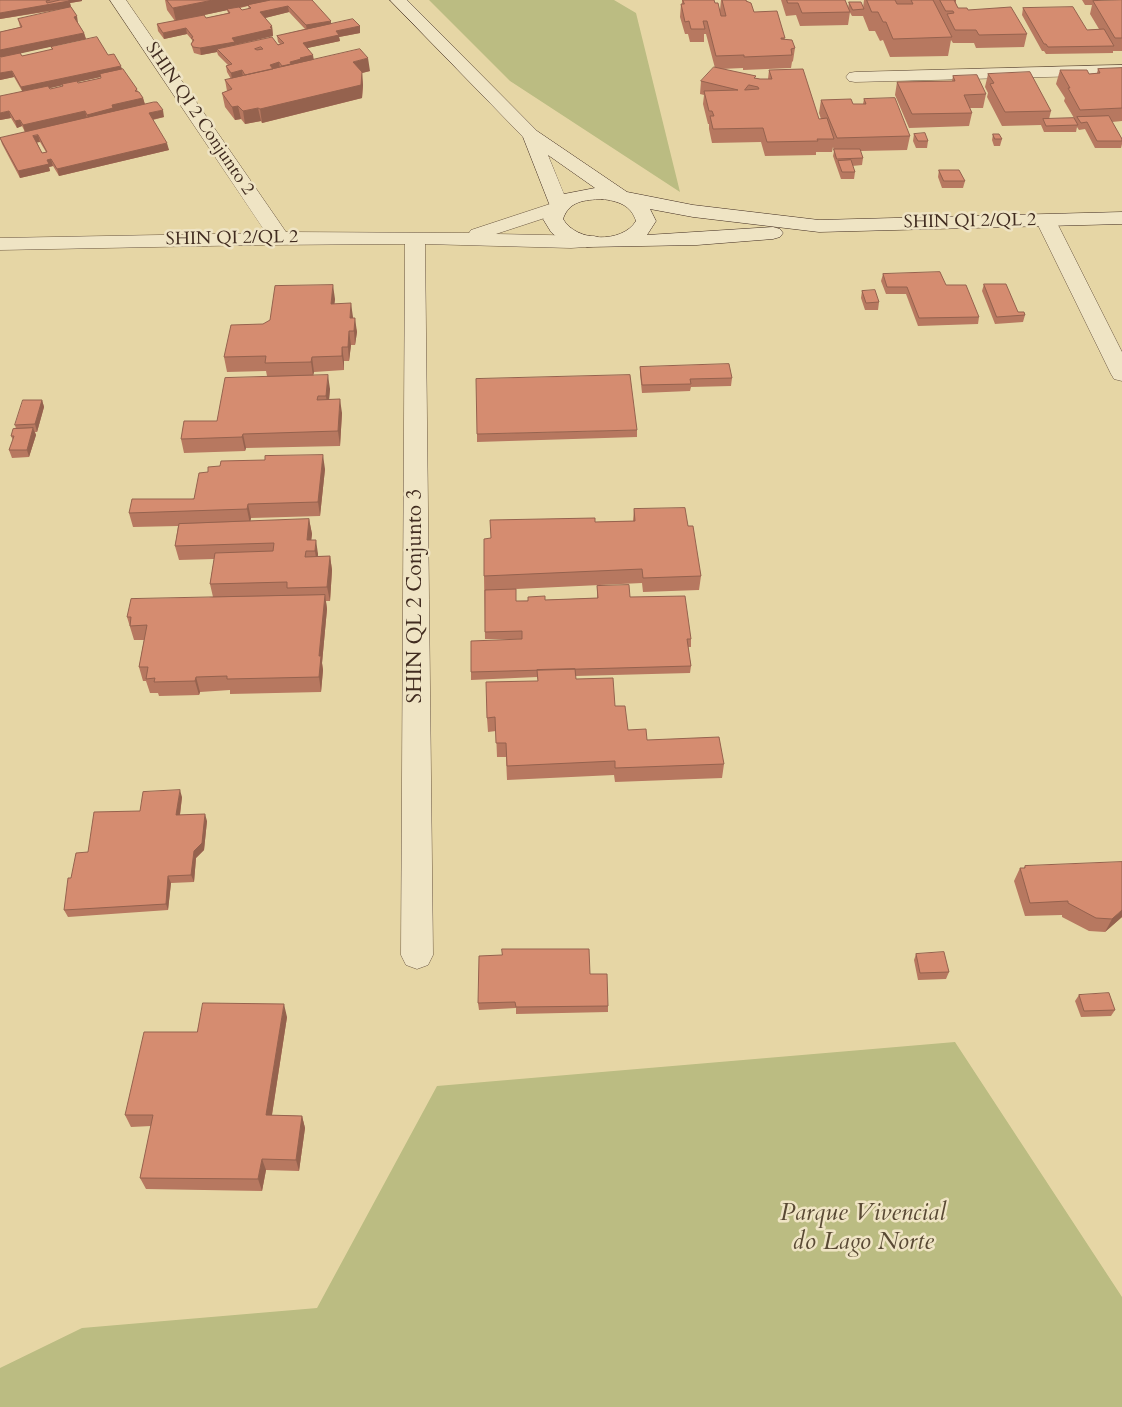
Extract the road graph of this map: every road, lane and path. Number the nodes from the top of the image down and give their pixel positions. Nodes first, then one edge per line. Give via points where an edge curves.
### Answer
1 (118, 0) edge
2 (398, 0) edge
3 (1122, 70) edge
4 (855, 77) dead end
5 (531, 134) junction
6 (622, 197) junction
7 (558, 207) junction
8 (1122, 218) edge
9 (1046, 221) junction
10 (819, 226) junction
11 (280, 238) junction
12 (415, 238) junction
13 (465, 239) junction
14 (601, 242) junction
15 (0, 244) edge
16 (1122, 374) edge
17 (417, 955) dead end

1 - 11 street, SHIN QI 2 Conjunto 2
2 - 5 street, SHIN QI 2/QL 2
3 - 4 street
5 - 6 street, SHIN QI 2/QL 2
5 - 7 street, SHIN QI 2/QL 2
6 - 7 street via 586,194 570,198
6 - 10 street, SHIN QI 2/QL 2 via 693,211
6 - 14 street via 635,202 644,211 646,221 640,231 626,238
7 - 13 street, SHIN QI 2/QL 2
7 - 14 street via 553,219 560,230 574,238
8 - 9 street, SHIN QI 2/QL 2
9 - 10 street, SHIN QI 2/QL 2
9 - 16 street
10 - 14 street, SHIN QI 2/QL 2 via 758,235
11 - 12 street, SHIN QI 2/QL 2
11 - 15 street, SHIN QI 2/QL 2
12 - 13 street, SHIN QI 2/QL 2
12 - 17 street, SHIN QL 2 Conjunto 3
13 - 14 street, SHIN QI 2/QL 2

